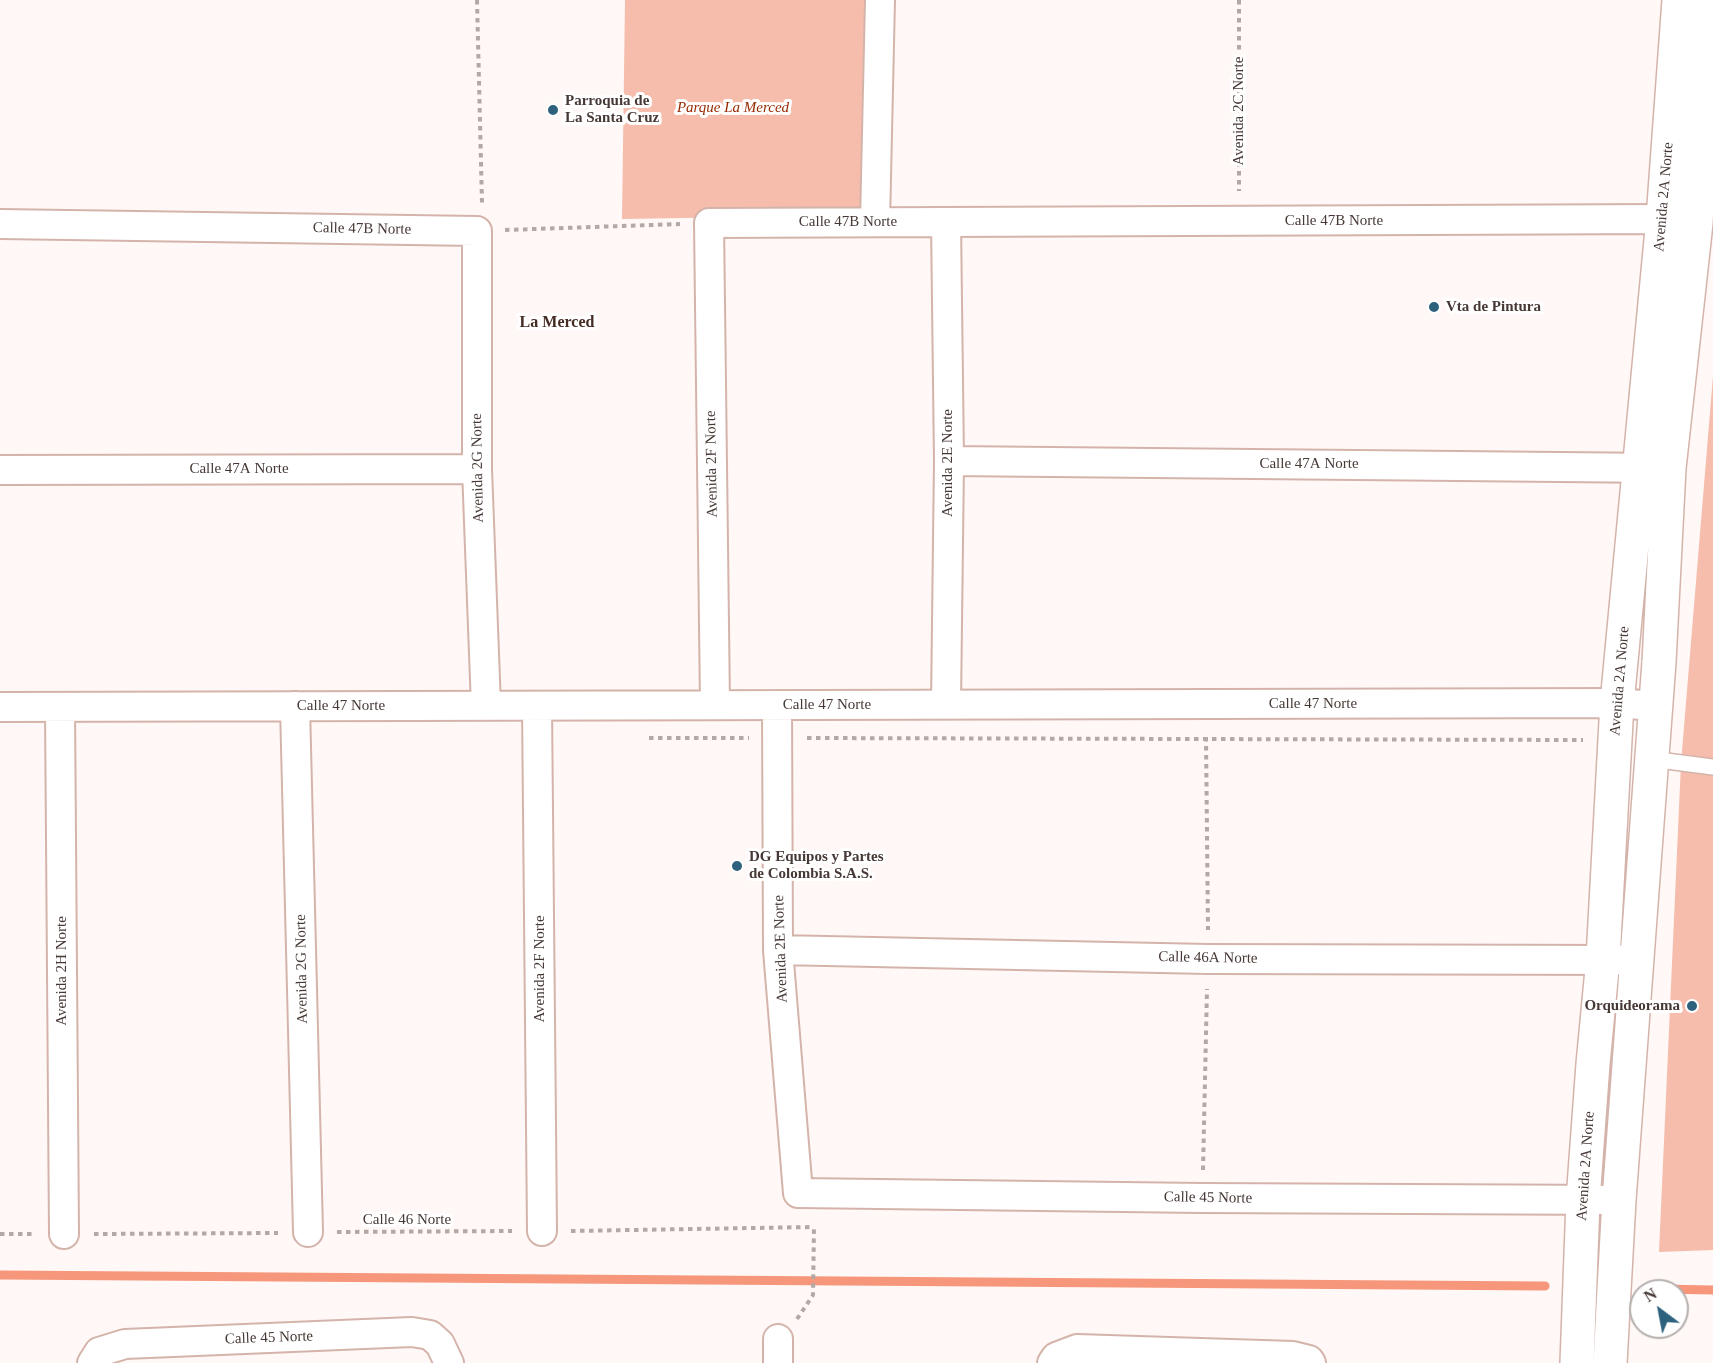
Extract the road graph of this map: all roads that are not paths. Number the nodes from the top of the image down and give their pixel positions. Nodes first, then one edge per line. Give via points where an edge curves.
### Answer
1 (880, 0) edge
2 (1679, 0) edge
3 (1709, 0) edge
4 (1663, 219) junction
5 (875, 222) junction
6 (946, 222) junction
7 (709, 223) joint
8 (1696, 223) junction
9 (0, 224) edge
10 (480, 231) joint
11 (949, 460) junction
12 (1654, 467) junction
13 (477, 469) junction
14 (0, 470) edge
15 (1617, 703) junction
16 (946, 704) junction
17 (716, 705) junction
18 (777, 705) junction
19 (295, 706) junction
20 (486, 706) junction
21 (537, 706) junction
22 (1654, 706) junction
23 (0, 707) edge
24 (60, 707) junction
25 (1651, 759) junction
26 (1713, 767) edge
27 (778, 950) junction
28 (1603, 959) junction
29 (1637, 961) junction
30 (798, 1192) joint
31 (1583, 1200) junction
32 (1619, 1200) junction
33 (542, 1231) road end
34 (308, 1232) road end
35 (64, 1234) road end
36 (1302, 1359) edge
37 (92, 1363) edge
38 (448, 1363) edge
39 (1052, 1363) edge
40 (1577, 1363) edge
41 (1610, 1363) edge

1 - 5 street
2 - 4 main road, Avenida 2A Norte
3 - 8 main road, Avenida 2A Norte
4 - 6 street, Calle 47B Norte
4 - 8 street, Calle 47B Norte
4 - 12 main road, Avenida 2A Norte
5 - 6 street, Calle 47B Norte
5 - 7 street, Calle 47B Norte
6 - 11 street, Avenida 2E Norte
7 - 17 street, Avenida 2F Norte
8 - 12 main road, Avenida 2A Norte
9 - 10 street, Calle 47B Norte
10 - 13 street, Avenida 2G Norte
11 - 12 street, Calle 47A Norte
11 - 16 street, Avenida 2E Norte
12 - 15 main road, Avenida 2A Norte
12 - 22 main road, Avenida 2A Norte via 1659,662
13 - 14 street, Calle 47A Norte
13 - 20 street, Avenida 2G Norte
15 - 16 street, Calle 47 Norte
15 - 22 street, Calle 47 Norte
15 - 28 main road, Avenida 2A Norte
16 - 18 street, Calle 47 Norte
17 - 18 street, Calle 47 Norte
17 - 21 street, Calle 47 Norte
18 - 27 street, Avenida 2E Norte
19 - 20 street, Calle 47 Norte
19 - 24 street, Calle 47 Norte
19 - 34 street, Avenida 2G Norte
20 - 21 street, Calle 47 Norte
21 - 33 street, Avenida 2F Norte
22 - 25 main road, Avenida 2A Norte
23 - 24 street, Calle 47 Norte
24 - 35 street, Avenida 2H Norte
25 - 26 lane
25 - 29 main road, Avenida 2A Norte
27 - 28 street, Calle 46A Norte via 1208,959
27 - 30 street, Avenida 2E Norte
28 - 29 street, Calle 46A Norte
28 - 31 main road, Avenida 2A Norte
29 - 32 main road, Avenida 2A Norte
30 - 31 street, Calle 45 Norte
31 - 32 street, Calle 45 Norte
31 - 40 main road, Avenida 2A Norte
32 - 41 main road, Avenida 2A Norte
36 - 39 street via 1077,1349 1056,1357
37 - 38 street, Calle 45 Norte via 99,1353 125,1344 412,1332 430,1335 440,1344

